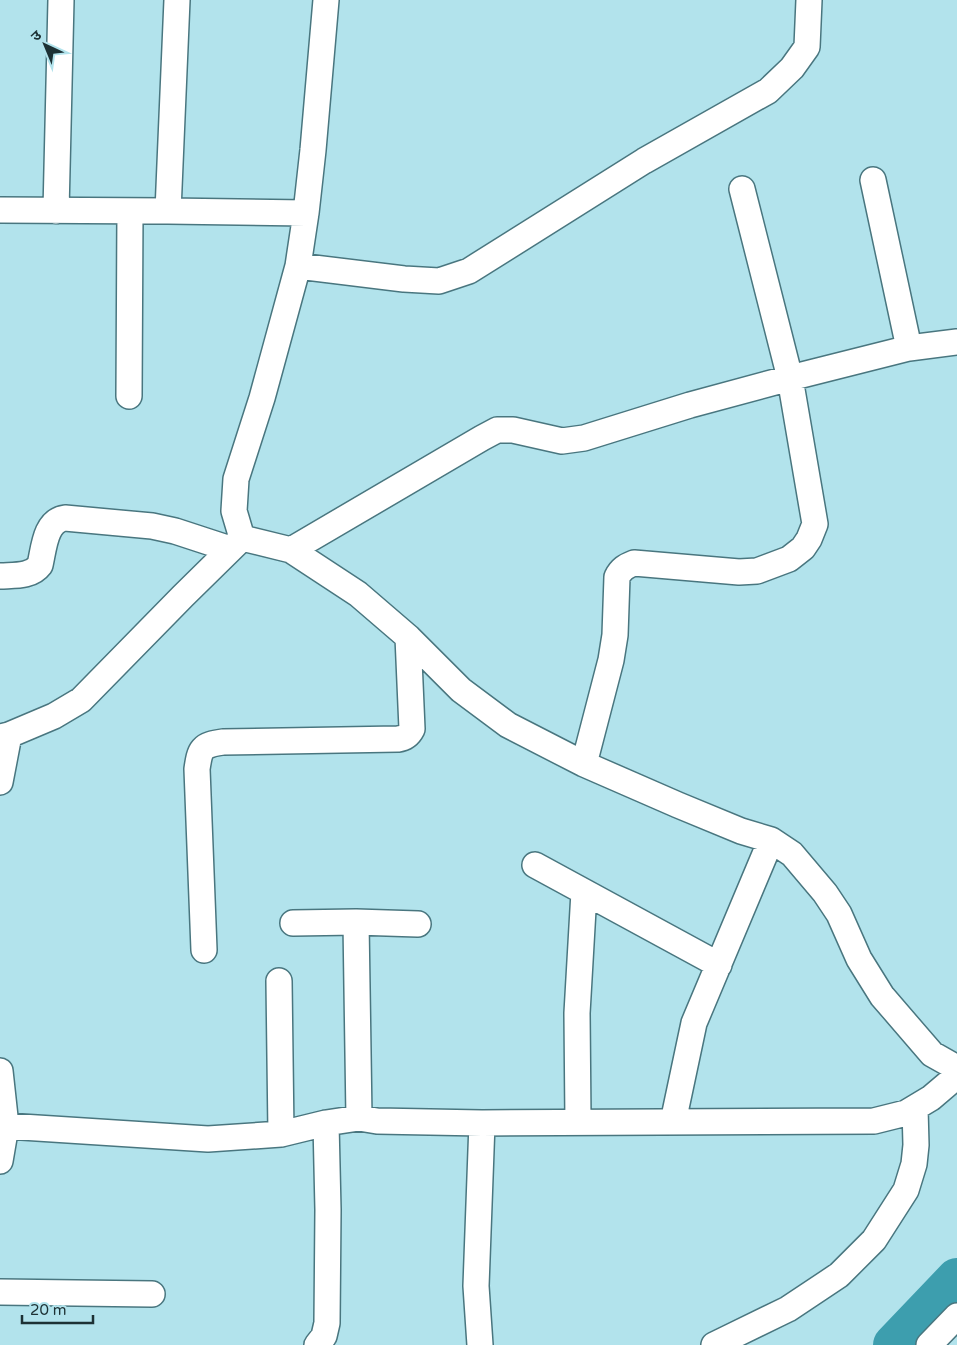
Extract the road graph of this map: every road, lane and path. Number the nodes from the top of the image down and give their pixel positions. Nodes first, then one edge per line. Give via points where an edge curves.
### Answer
1 (61, 0) edge
2 (177, 0) edge
3 (326, 0) edge
4 (809, 0) edge
5 (873, 180) dead end
6 (742, 189) dead end
7 (0, 210) edge
8 (56, 211) junction
9 (130, 211) junction
10 (168, 211) junction
11 (306, 214) junction
12 (298, 266) junction
13 (957, 342) edge
14 (909, 348) junction
15 (790, 378) junction
16 (129, 396) dead end
17 (236, 544) junction
18 (291, 550) junction
19 (0, 576) edge
20 (408, 636) junction
21 (4, 736) edge
22 (584, 764) junction
23 (0, 782) edge
24 (771, 840) junction
25 (536, 865) dead end
26 (584, 892) junction
27 (356, 922) junction
28 (293, 923) dead end
29 (418, 924) dead end
30 (204, 950) dead end
31 (719, 965) junction
32 (279, 981) dead end
33 (957, 1068) edge
34 (0, 1071) edge
35 (957, 1076) edge
36 (915, 1108) junction
37 (359, 1118) junction
38 (578, 1121) junction
39 (673, 1122) junction
40 (326, 1123) junction
41 (482, 1123) junction
42 (6, 1126) junction
43 (282, 1134) junction
44 (0, 1161) edge
45 (0, 1292) edge
46 (152, 1294) dead end
47 (957, 1316) edge
48 (317, 1345) edge
49 (480, 1345) edge
50 (714, 1345) edge
51 (929, 1345) edge

1 - 8 street
2 - 10 street
3 - 11 street
4 - 12 street via 807,47 792,68 768,90 644,161 469,271 439,281
5 - 14 street
6 - 15 street
7 - 8 street
8 - 9 street
9 - 10 street
9 - 16 street
10 - 11 street
11 - 12 street
12 - 17 street via 236,479
13 - 14 street
14 - 15 street
15 - 18 street via 584,438 562,441 513,430 497,430
15 - 22 street via 815,524 809,539 789,559 757,570 739,572 634,563 619,572 611,660
17 - 18 street
17 - 19 street via 152,526 65,518 56,521 48,530 40,565 32,573
17 - 21 street via 81,700 54,716
18 - 20 street via 358,594
20 - 22 street via 461,690 508,725
20 - 30 street via 412,729 404,738 223,742 209,744 199,753
21 - 23 street
22 - 24 street via 741,831
24 - 31 street
24 - 33 street via 792,854 825,893 882,996 932,1054
25 - 26 street
26 - 31 street
26 - 38 street via 577,1013
27 - 28 street
27 - 29 street
27 - 37 street
31 - 39 street via 694,1023
32 - 43 street
34 - 42 street
35 - 36 street
36 - 39 street via 874,1120
36 - 50 street via 914,1164 906,1190 874,1240 839,1276 788,1309
37 - 40 street
37 - 41 street
38 - 39 street
38 - 41 street
40 - 43 street
40 - 48 street via 327,1323 324,1336
41 - 49 street via 476,1262
42 - 43 street via 208,1139
42 - 44 street
45 - 46 street
47 - 51 street

